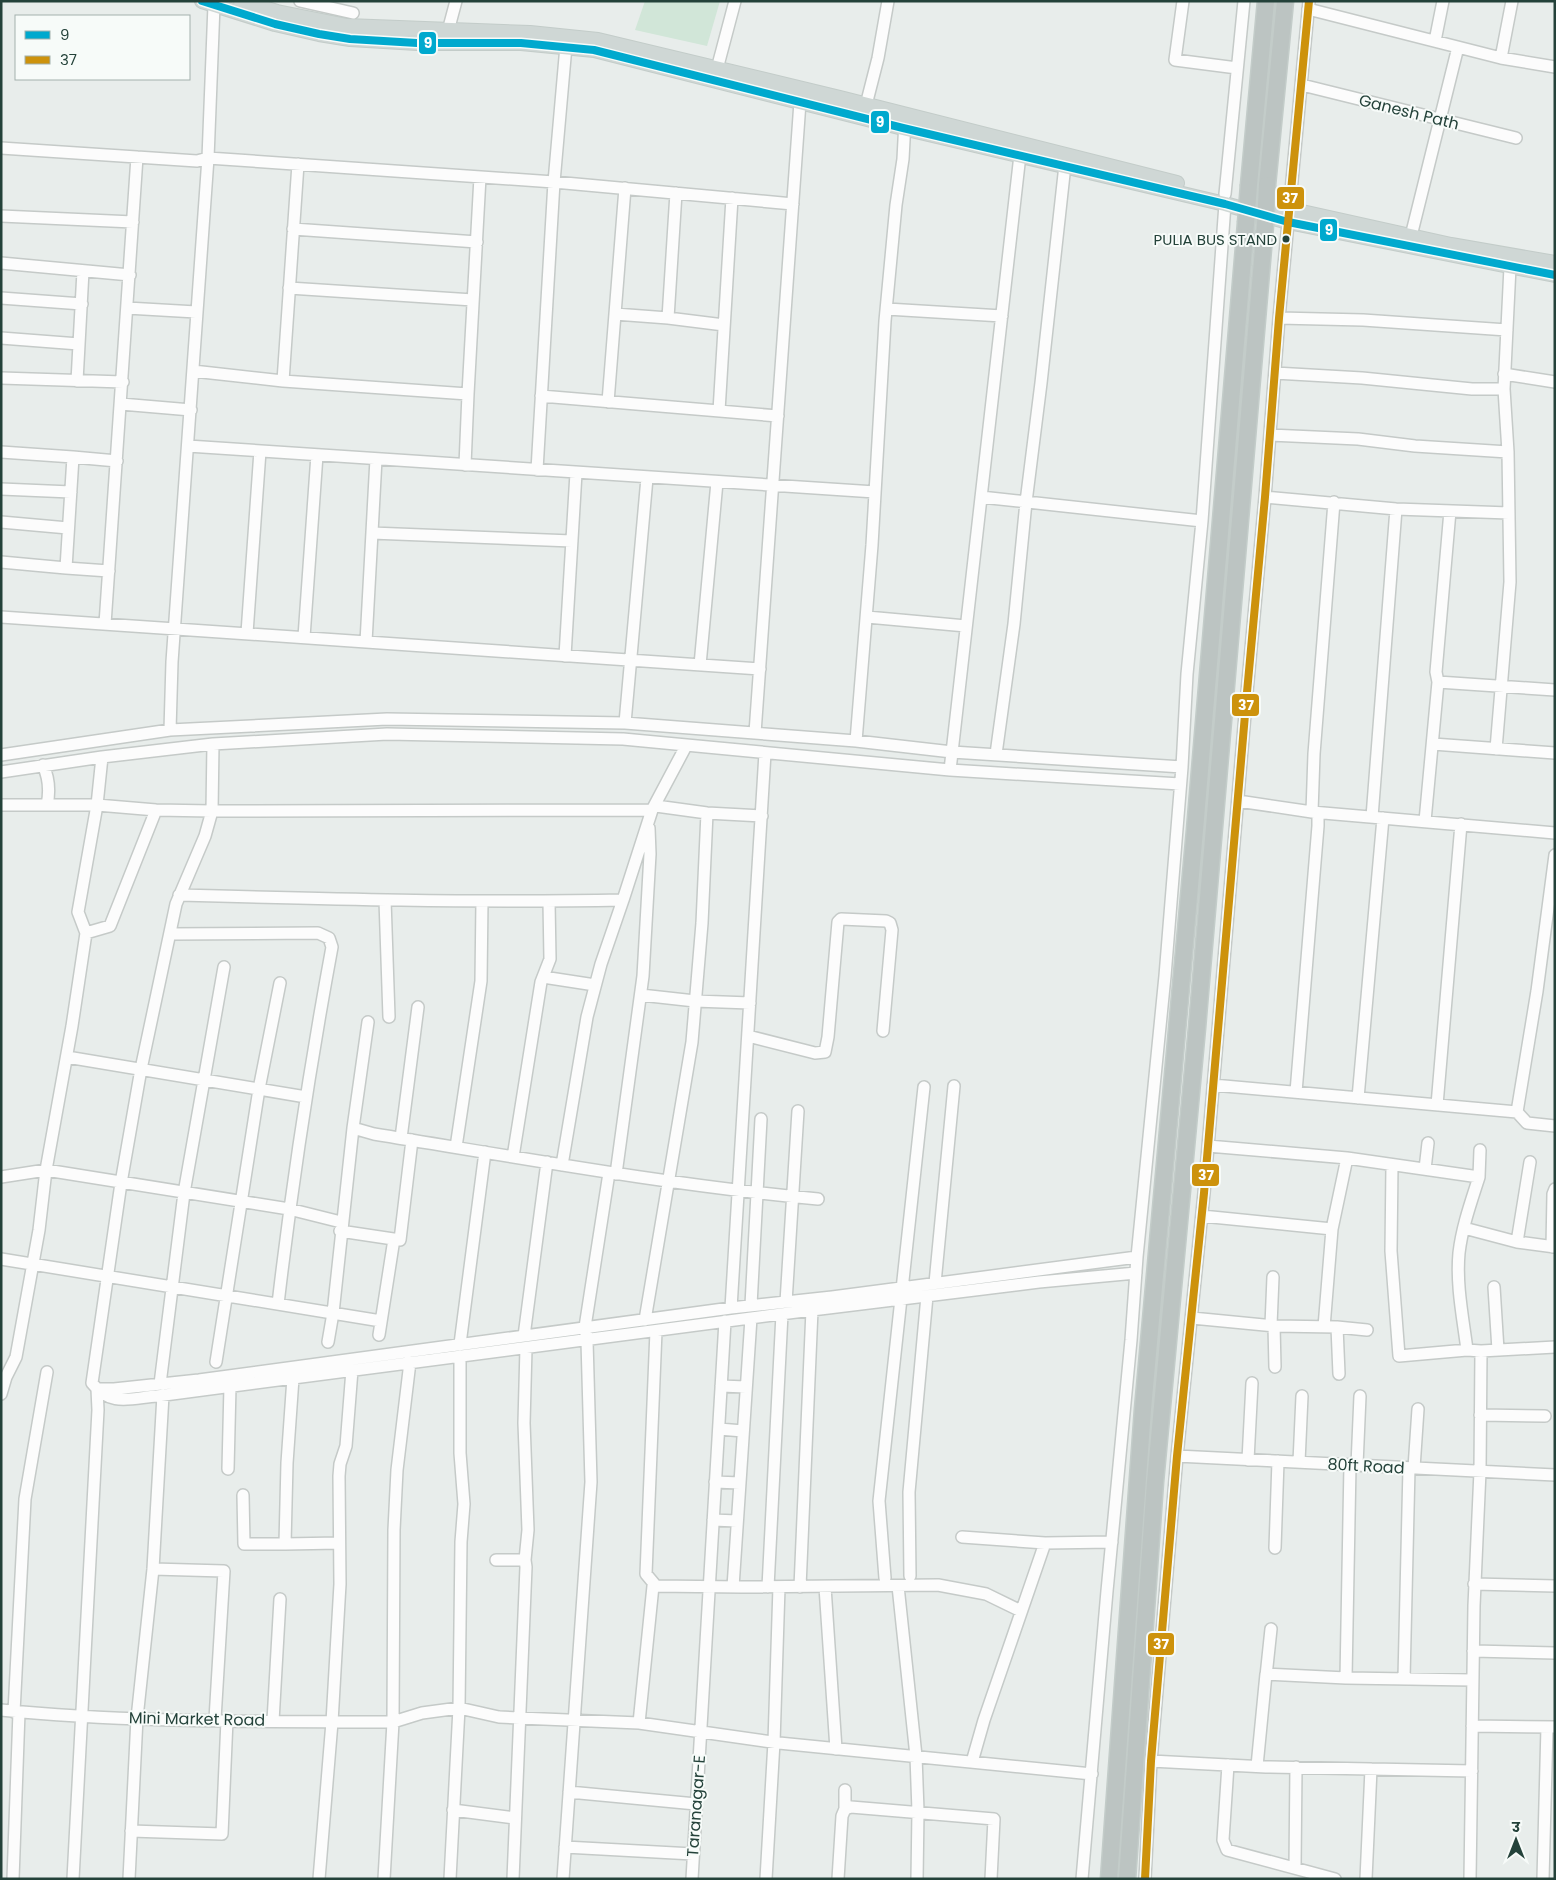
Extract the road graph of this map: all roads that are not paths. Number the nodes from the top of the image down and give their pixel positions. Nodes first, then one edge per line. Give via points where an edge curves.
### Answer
1 (241, 1) edge
2 (300, 1) edge
3 (356, 1) edge
4 (456, 1) edge
5 (735, 1) edge
6 (888, 1) edge
7 (1183, 1) edge
8 (1244, 1) edge
9 (1266, 1) edge
10 (1285, 1) edge
11 (1443, 1) edge
12 (1512, 1) edge
13 (208, 3) edge
14 (1309, 5) edge
15 (352, 26) junction
16 (448, 31) junction
17 (470, 37) junction
18 (1435, 42) junction
19 (566, 46) junction
20 (1458, 47) junction
21 (1501, 58) junction
22 (1237, 68) junction
23 (717, 69) junction
24 (1553, 71) edge
25 (1302, 85) junction
26 (800, 102) junction
27 (866, 105) junction
28 (1440, 120) junction
29 (905, 121) junction
30 (1516, 138) dead end
31 (1, 148) edge
32 (1020, 155) junction
33 (137, 157) junction
34 (208, 158) junction
35 (298, 164) junction
36 (1065, 166) junction
37 (480, 177) junction
38 (554, 182) junction
39 (626, 188) junction
40 (676, 193) junction
41 (732, 198) junction
42 (1225, 199) junction
43 (793, 204) junction
44 (1, 216) edge
45 (1288, 216) junction
46 (133, 222) junction
47 (293, 229) junction
48 (1411, 236) junction
49 (477, 242) junction
50 (1, 263) edge
51 (1555, 263) edge
52 (1510, 267) junction
53 (83, 271) junction
54 (1555, 275) edge
55 (130, 276) junction
56 (289, 288) junction
57 (1, 298) edge
58 (474, 300) junction
59 (82, 304) junction
60 (127, 308) junction
61 (887, 309) junction
62 (196, 312) junction
63 (616, 314) junction
64 (1002, 316) junction
65 (668, 318) junction
66 (1279, 318) junction
67 (724, 325) junction
68 (1506, 330) junction
69 (1, 338) edge
70 (79, 344) junction
71 (193, 371) junction
72 (1275, 373) junction
73 (1504, 374) junction
74 (1, 378) edge
75 (77, 381) junction
76 (283, 381) junction
77 (122, 382) junction
78 (1555, 382) edge
79 (1504, 389) junction
80 (468, 394) junction
81 (541, 396) junction
82 (608, 402) junction
83 (121, 404) junction
84 (191, 410) junction
85 (719, 411) junction
86 (778, 416) junction
87 (1270, 435) junction
88 (188, 446) junction
89 (260, 451) junction
90 (1, 452) edge
91 (1508, 452) junction
92 (317, 455) junction
93 (73, 457) junction
94 (376, 459) junction
95 (117, 461) junction
96 (465, 466) junction
97 (537, 470) junction
98 (576, 473) junction
99 (647, 478) junction
100 (717, 482) junction
101 (773, 486) junction
102 (1, 489) edge
103 (71, 492) junction
104 (875, 492) junction
105 (1265, 497) junction
106 (981, 498) junction
107 (1026, 502) junction
108 (1334, 502) junction
109 (1396, 509) junction
110 (1450, 511) junction
111 (1509, 513) junction
112 (1202, 521) junction
113 (1, 522) edge
114 (68, 528) junction
115 (372, 533) junction
116 (572, 541) junction
117 (1, 562) edge
118 (66, 568) junction
119 (109, 571) junction
120 (1, 617) edge
121 (867, 617) junction
122 (105, 624) junction
123 (966, 626) junction
124 (174, 628) junction
125 (247, 633) junction
126 (304, 637) junction
127 (366, 642) junction
128 (565, 656) junction
129 (632, 660) junction
130 (700, 665) junction
131 (760, 669) junction
132 (1438, 682) junction
133 (1502, 686) junction
134 (1555, 690) edge
135 (625, 723) junction
136 (196, 729) junction
137 (170, 730) junction
138 (755, 733) junction
139 (856, 741) junction
140 (213, 744) junction
141 (1432, 744) junction
142 (197, 746) junction
143 (686, 746) junction
144 (1496, 749) junction
145 (952, 752) junction
146 (765, 753) junction
147 (1555, 753) edge
148 (996, 754) junction
149 (1, 755) edge
150 (102, 757) junction
151 (43, 765) junction
152 (1182, 767) junction
153 (950, 770) junction
154 (1, 772) edge
155 (1180, 784) junction
156 (1238, 801) junction
157 (1, 805) edge
158 (46, 805) junction
159 (97, 805) junction
160 (156, 810) junction
161 (212, 811) junction
162 (1315, 812) junction
163 (652, 813) junction
164 (707, 813) junction
165 (762, 816) junction
166 (1378, 817) junction
167 (1425, 821) junction
168 (1461, 824) junction
169 (1555, 833) edge
170 (1555, 855) edge
171 (180, 896) junction
172 (385, 900) junction
173 (623, 900) junction
174 (482, 901) junction
175 (548, 902) junction
176 (1551, 918) edge
177 (86, 933) junction
178 (170, 934) junction
179 (224, 967) dead end
180 (543, 977) junction
181 (280, 983) dead end
182 (595, 985) junction
183 (641, 995) junction
184 (695, 1000) junction
185 (750, 1003) junction
186 (418, 1007) dead end
187 (389, 1017) dead end
188 (368, 1022) dead end
189 (883, 1030) dead end
190 (748, 1036) junction
191 (67, 1057) junction
192 (142, 1070) junction
193 (203, 1080) junction
194 (1214, 1084) junction
195 (954, 1086) dead end
196 (924, 1087) dead end
197 (259, 1089) junction
198 (1296, 1092) junction
199 (306, 1097) junction
200 (1358, 1098) junction
201 (1437, 1105) junction
202 (798, 1111) dead end
203 (1517, 1112) junction
204 (761, 1119) dead end
205 (1555, 1126) edge
206 (353, 1128) junction
207 (407, 1139) junction
208 (1428, 1143) dead end
209 (1208, 1146) junction
210 (456, 1147) junction
211 (1480, 1150) dead end
212 (485, 1152) junction
213 (513, 1157) junction
214 (1346, 1158) junction
215 (547, 1162) junction
216 (1530, 1162) dead end
217 (562, 1165) junction
218 (1392, 1165) junction
219 (1425, 1169) junction
220 (46, 1170) junction
221 (613, 1173) junction
222 (1, 1177) edge
223 (1478, 1177) junction
224 (668, 1181) junction
225 (121, 1183) junction
226 (1555, 1189) edge
227 (738, 1191) junction
228 (184, 1193) junction
229 (757, 1193) junction
230 (792, 1197) junction
231 (818, 1199) dead end
232 (240, 1202) junction
233 (289, 1210) junction
234 (1202, 1216) junction
235 (341, 1226) junction
236 (1464, 1228) junction
237 (1332, 1229) junction
238 (394, 1239) junction
239 (1517, 1242) junction
240 (1553, 1247) edge
241 (1137, 1257) junction
242 (1, 1259) edge
243 (32, 1264) junction
244 (1136, 1273) junction
245 (107, 1277) junction
246 (1274, 1277) dead end
247 (935, 1283) junction
248 (172, 1287) junction
249 (1494, 1287) dead end
250 (903, 1293) junction
251 (226, 1296) junction
252 (927, 1296) junction
253 (786, 1302) junction
254 (278, 1304) junction
255 (751, 1306) junction
256 (730, 1308) junction
257 (812, 1310) junction
258 (333, 1312) junction
259 (782, 1314) junction
260 (751, 1318) junction
261 (1192, 1318) junction
262 (645, 1320) junction
263 (381, 1321) junction
264 (725, 1322) junction
265 (1273, 1326) junction
266 (585, 1327) junction
267 (1324, 1327) junction
268 (1337, 1327) junction
269 (656, 1330) junction
270 (1367, 1330) dead end
271 (379, 1335) dead end
272 (524, 1336) junction
273 (587, 1341) junction
274 (328, 1342) dead end
275 (1555, 1347) edge
276 (526, 1348) junction
277 (460, 1350) junction
278 (1467, 1350) junction
279 (1498, 1350) junction
280 (1481, 1351) junction
281 (216, 1362) dead end
282 (410, 1362) junction
283 (1275, 1367) dead end
284 (352, 1370) junction
285 (46, 1372) dead end
286 (1339, 1374) dead end
287 (293, 1378) junction
288 (1252, 1383) dead end
289 (230, 1386) junction
290 (721, 1386) junction
291 (746, 1387) junction
292 (97, 1389) junction
293 (162, 1390) junction
294 (1, 1394) edge
295 (1302, 1396) dead end
296 (1360, 1396) dead end
297 (1418, 1409) dead end
298 (1480, 1416) junction
299 (1545, 1416) dead end
300 (719, 1429) junction
301 (743, 1431) junction
302 (1177, 1456) junction
303 (1248, 1460) junction
304 (1278, 1461) junction
305 (1299, 1462) junction
306 (1353, 1465) junction
307 (1411, 1468) junction
308 (228, 1469) dead end
309 (1480, 1471) junction
310 (1555, 1475) edge
311 (715, 1482) junction
312 (740, 1483) junction
313 (243, 1495) dead end
314 (714, 1520) junction
315 (737, 1521) junction
316 (962, 1537) dead end
317 (1045, 1542) junction
318 (1112, 1542) junction
319 (339, 1543) junction
320 (285, 1544) junction
321 (1275, 1548) dead end
322 (496, 1560) dead end
323 (525, 1560) junction
324 (153, 1569) junction
325 (910, 1576) dead end
326 (885, 1578) dead end
327 (1474, 1584) junction
328 (656, 1586) junction
329 (898, 1586) junction
330 (1555, 1586) edge
331 (710, 1587) junction
332 (733, 1587) junction
333 (774, 1587) junction
334 (800, 1587) junction
335 (825, 1587) junction
336 (280, 1599) dead end
337 (1021, 1612) junction
338 (1271, 1629) dead end
339 (1473, 1651) junction
340 (1555, 1652) edge
341 (1266, 1676) junction
342 (1346, 1678) junction
343 (1404, 1678) junction
344 (1472, 1680) junction
345 (459, 1708) junction
346 (1, 1710) edge
347 (16, 1712) junction
348 (82, 1716) junction
349 (520, 1717) junction
350 (137, 1718) junction
351 (215, 1720) junction
352 (228, 1720) junction
353 (273, 1721) junction
354 (574, 1721) junction
355 (332, 1722) junction
356 (393, 1722) junction
357 (639, 1723) junction
358 (1472, 1726) junction
359 (1551, 1727) edge
360 (701, 1732) junction
361 (774, 1742) junction
362 (836, 1749) junction
363 (916, 1756) junction
364 (972, 1762) junction
365 (1151, 1762) junction
366 (1228, 1765) junction
367 (1257, 1766) junction
368 (1296, 1767) junction
369 (1371, 1769) junction
370 (1472, 1771) junction
371 (1092, 1774) junction
372 (845, 1790) dead end
373 (569, 1792) junction
374 (696, 1804) junction
375 (844, 1808) junction
376 (453, 1810) junction
377 (918, 1811) junction
378 (515, 1818) junction
379 (131, 1831) junction
380 (565, 1847) junction
381 (693, 1854) junction
382 (1295, 1868) junction
383 (384, 1878) edge
384 (13, 1879) edge
385 (73, 1879) edge
386 (129, 1879) edge
387 (319, 1879) edge
388 (396, 1879) edge
389 (450, 1879) edge
390 (513, 1879) edge
391 (563, 1879) edge
392 (692, 1879) edge
393 (766, 1879) edge
394 (838, 1879) edge
395 (917, 1879) edge
396 (991, 1879) edge
397 (1082, 1879) edge
398 (1109, 1879) edge
399 (1127, 1879) edge
400 (1145, 1879) edge
401 (1336, 1879) edge
402 (1366, 1879) edge
403 (1470, 1879) edge
404 (1543, 1879) edge

1 - 15 main road via 277,12
2 - 15 street
3 - 15 street
4 - 16 street
5 - 23 street
6 - 27 street
7 - 22 street via 1175,60
8 - 22 street
9 - 398 highway, bridge via 1143,1408
10 - 399 highway, bridge via 1155,1482
11 - 18 street
12 - 21 street
13 - 15 main road via 319,34
13 - 34 street
14 - 18 street
14 - 25 street
15 - 16 main road
15 - 17 main road via 416,42
16 - 17 main road
17 - 19 main road
17 - 23 main road via 555,35 598,40
18 - 20 street
19 - 26 main road via 603,52
19 - 38 street
20 - 21 street
20 - 28 street
21 - 24 street
22 - 42 street
23 - 27 main road
25 - 28 street, Ganesh Path
25 - 45 street
26 - 29 main road
26 - 43 street
27 - 29 main road
28 - 30 street, Ganesh Path
28 - 48 street
29 - 32 main road
29 - 42 main road
29 - 61 street
31 - 33 street
32 - 36 main road
32 - 64 street
33 - 34 street via 197,161
33 - 46 street
34 - 35 street
34 - 62 street
35 - 37 street
35 - 47 street
36 - 42 main road
36 - 107 street
37 - 38 street
37 - 49 street
38 - 39 street
38 - 81 street
39 - 40 street
39 - 63 street
40 - 41 street
40 - 65 street
41 - 43 street
41 - 67 street
42 - 45 main road
42 - 112 street
43 - 86 street
44 - 46 street
45 - 48 main road
45 - 52 main road
45 - 66 street
46 - 55 street
47 - 49 street
47 - 56 street
48 - 51 main road
49 - 58 street
50 - 53 street
52 - 54 main road
52 - 68 street
53 - 55 street
53 - 59 street
55 - 60 street
56 - 58 street
56 - 76 street
57 - 59 street
58 - 80 street
59 - 70 street
60 - 62 street
60 - 77 street
61 - 64 street
61 - 104 street
62 - 71 street
63 - 65 street
63 - 82 street
64 - 106 street
65 - 67 street
66 - 68 street
66 - 72 street
67 - 85 street
68 - 73 street
69 - 70 street
70 - 75 street
71 - 76 street
71 - 84 street
72 - 79 street
72 - 87 street
73 - 78 street
73 - 79 street
74 - 75 street
75 - 77 street
76 - 80 street
77 - 83 street
79 - 91 street
80 - 96 street
81 - 82 street
81 - 97 street
82 - 85 street
83 - 84 street
83 - 95 street
84 - 88 street
85 - 86 street
86 - 101 street
87 - 91 street
87 - 105 street
88 - 89 street
88 - 124 street
89 - 92 street
89 - 125 street
90 - 93 street
91 - 111 street
92 - 94 street
92 - 126 street
93 - 95 street
93 - 103 street
94 - 96 street
94 - 115 street
95 - 119 street
96 - 97 street
97 - 98 street
98 - 99 street
98 - 116 street
99 - 100 street
99 - 129 street
100 - 101 street
100 - 130 street
101 - 104 street
101 - 131 street
102 - 103 street
103 - 114 street
104 - 121 street
105 - 108 street
105 - 156 street
106 - 107 street
106 - 123 street
107 - 112 street
107 - 148 street via 1014,624
108 - 109 street
108 - 162 street via 1314,754
109 - 110 street
109 - 166 street
110 - 111 street
110 - 132 street via 1436,672
111 - 133 street via 1510,582
112 - 152 street via 1187,674
113 - 114 street
114 - 118 street
115 - 116 street
115 - 127 street
116 - 128 street
117 - 118 street
118 - 119 street
119 - 122 street
120 - 122 street
121 - 123 street
121 - 139 street
122 - 124 street
123 - 145 street
124 - 125 street
124 - 137 street
125 - 126 street
126 - 127 street
127 - 128 street
128 - 129 street
129 - 130 street
129 - 135 street
130 - 131 street
131 - 138 street
132 - 133 street
132 - 141 street
133 - 134 street
133 - 144 street
135 - 136 street via 387,719
135 - 138 street
136 - 137 street
136 - 142 street
137 - 149 street
138 - 139 street
139 - 145 street
140 - 142 street
140 - 143 street via 387,734 623,739
140 - 161 street
141 - 144 street
141 - 167 street
142 - 150 street
143 - 146 street
143 - 163 street
144 - 147 street
145 - 148 street
145 - 153 street
146 - 153 street
146 - 165 street
148 - 152 street
150 - 151 street
150 - 159 street
151 - 154 street
151 - 158 street via 49,786
152 - 155 street
153 - 155 street
155 - 241 street via 1166,976
156 - 162 street
156 - 194 street
157 - 158 street
158 - 159 street
159 - 160 street
159 - 177 street via 78,912
160 - 161 street
160 - 177 street via 110,926
161 - 163 street
161 - 171 street
162 - 166 street
162 - 198 street via 1308,954
163 - 164 street
163 - 173 street
163 - 183 street
164 - 165 street
164 - 184 street
165 - 185 street
166 - 167 street
166 - 200 street
167 - 168 street
168 - 169 street
168 - 201 street
170 - 176 street
171 - 172 street
171 - 178 street
172 - 174 street
172 - 187 street
173 - 175 street
173 - 182 street
174 - 175 street
174 - 210 street via 481,981
175 - 180 street via 550,959
176 - 203 street
177 - 191 street
178 - 192 street
178 - 199 street via 318,933 329,938 332,947
179 - 193 street
180 - 182 street
180 - 213 street
181 - 197 street
182 - 217 street
183 - 184 street
183 - 221 street
184 - 185 street
184 - 224 street via 692,1042
185 - 190 street
186 - 207 street
188 - 206 street
189 - 190 street via 890,923 841,919 838,922 824,1052 815,1053
190 - 227 street
191 - 192 street
191 - 220 street
192 - 193 street
192 - 225 street
193 - 197 street
193 - 228 street
194 - 198 street
194 - 209 street
195 - 247 street
196 - 250 street
197 - 199 street
197 - 232 street
198 - 200 street
199 - 233 street
200 - 201 street
201 - 203 street
202 - 230 street
203 - 205 street via 1527,1123
204 - 229 street
206 - 207 street
206 - 235 street
207 - 210 street
207 - 238 street via 400,1240
208 - 219 street
209 - 214 street
209 - 234 street
210 - 212 street
211 - 223 street
212 - 213 street
212 - 277 street
213 - 215 street
214 - 218 street
214 - 237 street
215 - 217 street
215 - 272 street
216 - 239 street
217 - 221 street
218 - 219 street
218 - 278 street via 1391,1251 1399,1356
219 - 223 street
220 - 222 street
220 - 225 street
220 - 243 street
221 - 224 street
221 - 266 street
223 - 236 street
224 - 227 street
224 - 262 street
225 - 228 street
225 - 245 street
226 - 240 street
227 - 229 street
227 - 256 street
228 - 232 street
228 - 248 street
229 - 230 street
229 - 255 street
230 - 231 street
230 - 253 street
232 - 233 street
232 - 251 street
233 - 235 street
233 - 254 street
234 - 237 street
234 - 261 street
235 - 238 street
235 - 258 street
236 - 239 street
236 - 278 street via 1459,1254
237 - 267 street
238 - 263 street
239 - 240 street
241 - 244 street
241 - 247 street
242 - 243 street
243 - 245 street
243 - 294 street via 16,1357
244 - 252 street
244 - 318 street
245 - 248 street
245 - 292 street via 92,1383
246 - 265 street
247 - 250 street
248 - 251 street
248 - 293 street
249 - 279 street
250 - 252 street
250 - 253 street
250 - 257 street
250 - 326 street via 879,1501
251 - 254 street
251 - 281 street
252 - 325 street via 909,1492
253 - 255 street
254 - 258 street
255 - 256 street
256 - 262 street
257 - 259 street
257 - 334 street
258 - 263 street
258 - 274 street
259 - 260 street
259 - 333 street
260 - 264 street
260 - 291 street
261 - 265 street
261 - 302 street
262 - 266 street
263 - 271 street
264 - 269 street
264 - 290 street, Taranagar-E
265 - 267 street
265 - 283 street
266 - 272 street
266 - 273 street
267 - 268 street
268 - 270 street
268 - 286 street
269 - 273 street
269 - 328 street via 646,1574
272 - 277 street
273 - 276 street
273 - 354 street via 591,1482
275 - 279 street
276 - 277 street
276 - 323 street via 524,1423 528,1530
277 - 282 street
277 - 293 street
277 - 345 street via 464,1522
278 - 280 street
279 - 280 street
280 - 298 street
282 - 284 street
282 - 356 street via 397,1470 394,1530
284 - 287 street
284 - 319 street via 346,1446 339,1476
285 - 347 street via 25,1500
287 - 289 street
287 - 320 street
288 - 303 street
289 - 293 street
289 - 308 street
290 - 291 street
290 - 300 street, Taranagar-E
291 - 301 street
292 - 293 street
292 - 348 street
293 - 324 street
295 - 305 street
296 - 306 street
297 - 307 street
298 - 299 street
298 - 309 street
300 - 301 street
300 - 311 street, Taranagar-E
301 - 312 street
302 - 303 street, 80ft Road
302 - 365 street
303 - 304 street, 80ft Road
304 - 305 street, 80ft Road
304 - 321 street
305 - 306 street, 80ft Road
306 - 307 street, 80ft Road
306 - 342 street
307 - 309 street, 80ft Road
307 - 343 street
309 - 310 street, 80ft Road
309 - 327 street
311 - 312 street
311 - 314 street, Taranagar-E
312 - 315 street
313 - 320 street via 244,1544
314 - 315 street
314 - 331 street, Taranagar-E
315 - 332 street
316 - 317 street
317 - 318 street
317 - 337 street
318 - 371 street
319 - 320 street
319 - 355 street via 340,1584
322 - 323 street
323 - 349 street via 527,1578
324 - 350 street
324 - 351 street via 224,1571
327 - 330 street
327 - 339 street
328 - 331 street
328 - 357 street via 653,1586
329 - 335 street
329 - 337 street via 938,1585 986,1594
329 - 363 street
331 - 332 street
331 - 360 street, Taranagar-E
332 - 333 street
333 - 334 street
333 - 361 street
334 - 335 street
335 - 362 street
336 - 353 street
337 - 364 street
338 - 341 street
339 - 340 street
339 - 344 street
341 - 342 street
341 - 367 street
342 - 343 street
343 - 344 street
344 - 358 street
345 - 349 street via 499,1717
345 - 356 street, Mini Market Road via 422,1713
345 - 376 street
346 - 347 street, Mini Market Road
347 - 348 street, Mini Market Road
347 - 384 street
348 - 350 street, Mini Market Road
348 - 385 street
349 - 354 street
349 - 378 street
350 - 351 street, Mini Market Road
350 - 379 street
351 - 352 street, Mini Market Road
352 - 353 street, Mini Market Road
352 - 379 street via 222,1834
353 - 355 street, Mini Market Road
354 - 357 street
354 - 373 street
355 - 356 street, Mini Market Road
355 - 387 street
356 - 383 street
357 - 360 street
358 - 359 street
358 - 370 street
359 - 404 street
360 - 361 street
360 - 374 street, Taranagar-E
361 - 362 street
361 - 393 street
362 - 363 street
363 - 364 street
363 - 377 street
364 - 371 street
365 - 366 street
365 - 400 street
366 - 367 street
366 - 382 street via 1223,1840 1227,1850
367 - 368 street
368 - 369 street
368 - 382 street
369 - 370 street
369 - 402 street
370 - 403 street
371 - 397 street
372 - 375 street
373 - 374 street
373 - 380 street
374 - 381 street, Taranagar-E
375 - 377 street
375 - 394 street
376 - 378 street
376 - 389 street
377 - 395 street
377 - 396 street via 994,1819
378 - 390 street
379 - 386 street
380 - 381 street
380 - 391 street
381 - 392 street, Taranagar-E
382 - 401 street
383 - 388 street

